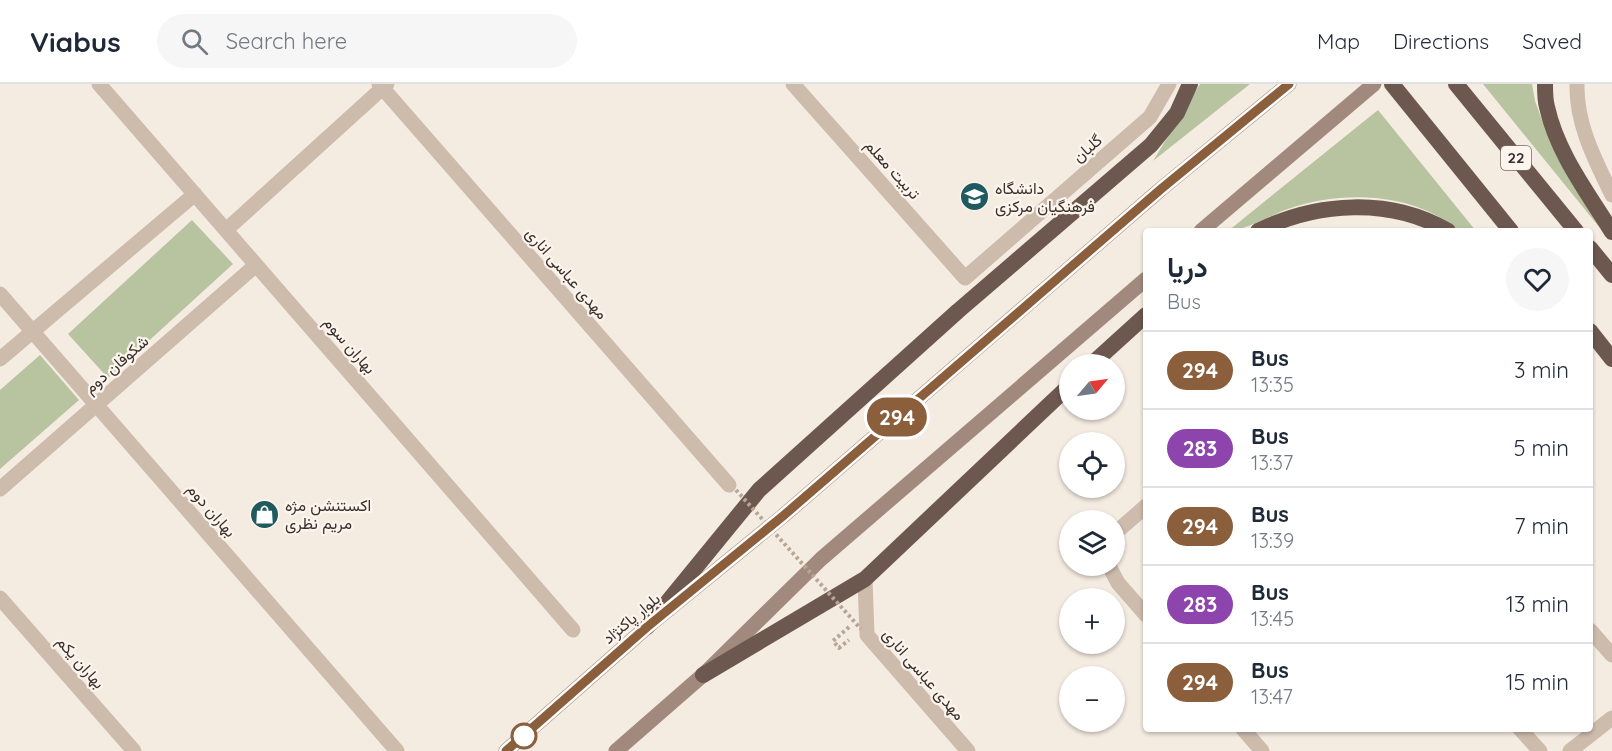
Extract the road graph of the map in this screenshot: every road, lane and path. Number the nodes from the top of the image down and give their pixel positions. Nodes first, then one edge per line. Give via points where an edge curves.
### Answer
1 (99, 84) edge
2 (793, 84) edge
3 (1169, 84) edge
4 (1190, 84) edge
5 (1289, 84) edge
6 (1374, 84) edge
7 (1392, 84) edge
8 (1456, 84) edge
9 (1545, 84) edge
10 (1577, 84) edge
11 (383, 85) edge
12 (195, 194) junction
13 (1612, 195) edge
14 (1205, 228) edge
15 (1265, 228) edge
16 (1442, 228) edge
17 (1508, 228) edge
18 (1574, 228) edge
19 (226, 231) junction
20 (1612, 232) edge
21 (1593, 252) edge
22 (256, 266) junction
23 (1612, 275) edge
24 (965, 278) joint
25 (1143, 282) edge
26 (0, 294) edge
27 (1143, 318) edge
28 (33, 331) junction
29 (1593, 335) edge
30 (1593, 352) edge
31 (1103, 354) edge
32 (0, 359) edge
33 (1612, 359) edge
34 (1612, 368) edge
35 (1059, 395) edge
36 (97, 405) junction
37 (732, 488) joint
38 (0, 489) edge
39 (1143, 509) edge
40 (1125, 524) edge
41 (1115, 576) edge
42 (865, 579) junction
43 (0, 598) edge
44 (1143, 611) edge
45 (647, 627) junction
46 (573, 630) dead end
47 (864, 632) junction
48 (1593, 633) edge
49 (1612, 655) edge
50 (703, 675) junction
51 (1612, 718) edge
52 (1246, 732) edge
53 (1523, 732) edge
54 (134, 751) edge
55 (397, 751) edge
56 (506, 751) edge
57 (616, 751) edge
58 (968, 751) edge
59 (1262, 751) edge
60 (1540, 751) edge
61 (1570, 751) edge

1 - 12 street, بهاران سوم
2 - 24 street, تربیت معلم
3 - 24 street, گلبان via 1150,117
4 - 45 highway via 1177,113 1151,145 759,490
5 - 45 main road, بلوار پاکنژاد via 1161,189 783,516
6 - 14 main road
7 - 17 highway
8 - 18 highway, 22
9 - 20 highway via 1546,107 1559,143
10 - 13 street via 1579,116
11 - 19 street
11 - 37 street, مهدی عباسی اناری
12 - 19 street, بهاران سوم
12 - 28 street
15 - 16 highway via 1302,213 1374,207 1410,213
19 - 22 street, بهاران سوم
21 - 23 highway
22 - 36 street, شکوفان دوم
22 - 46 street, بهاران سوم
25 - 50 main road via 821,559
26 - 28 street, بهاران دوم
27 - 31 highway
28 - 32 street
28 - 36 street, بهاران دوم
29 - 33 highway
30 - 34 highway
35 - 42 highway
36 - 38 street, شکوفان دوم
36 - 55 street, بهاران دوم
37 - 47 path, bridge
39 - 40 street
41 - 44 street
42 - 47 street, مهدی عباسی اناری
42 - 50 highway
43 - 54 street, بهاران یکم
45 - 56 main road, بلوار پاکنژاد
47 - 58 street, مهدی عباسی اناری
48 - 49 street
50 - 57 main road
51 - 61 street
52 - 59 street
53 - 60 street

